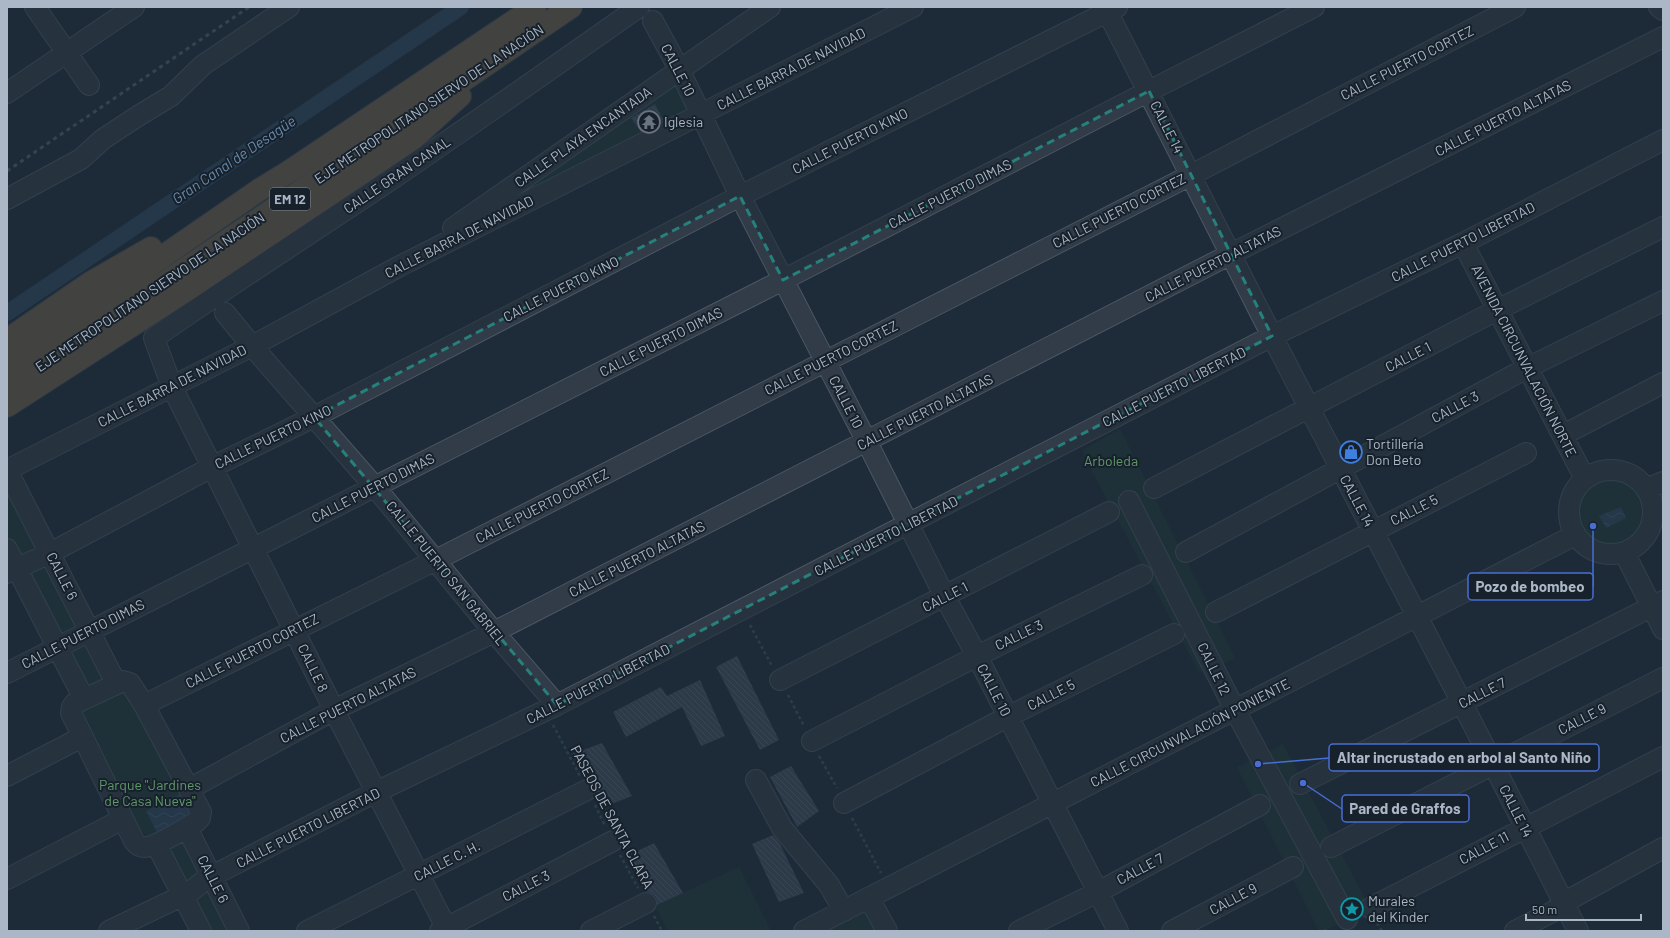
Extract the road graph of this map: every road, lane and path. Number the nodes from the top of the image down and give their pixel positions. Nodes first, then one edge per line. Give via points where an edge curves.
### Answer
1 (35, 7) edge
2 (134, 7) edge
3 (289, 7) edge
4 (535, 7) edge
5 (571, 7) edge
6 (639, 7) edge
7 (770, 7) edge
8 (913, 7) edge
9 (1314, 7) edge
10 (1515, 7) edge
11 (1659, 7) edge
12 (1110, 9) edge
13 (1663, 10) edge
14 (653, 21) dead end
15 (1663, 37) edge
16 (66, 53) junction
17 (502, 53) junction
18 (679, 69) junction
19 (89, 85) dead end
20 (1149, 91) junction
21 (7, 93) edge
22 (700, 115) junction
23 (1663, 140) edge
24 (1191, 175) junction
25 (259, 190) junction
26 (740, 196) junction
27 (7, 199) edge
28 (1663, 227) edge
29 (1463, 243) junction
30 (1231, 254) junction
31 (398, 268) junction
32 (783, 280) junction
33 (1663, 301) edge
34 (1497, 310) junction
35 (225, 313) dead end
36 (1272, 336) junction
37 (154, 338) joint
38 (7, 340) edge
39 (252, 346) junction
40 (825, 361) junction
41 (7, 364) edge
42 (1527, 368) junction
43 (1663, 383) edge
44 (172, 387) junction
45 (7, 388) edge
46 (7, 406) edge
47 (1309, 408) junction
48 (314, 417) junction
49 (1562, 435) junction
50 (867, 442) junction
51 (1526, 453) dead end
52 (212, 467) junction
53 (1340, 469) junction
54 (7, 470) edge
55 (1585, 479) junction
56 (376, 487) junction
57 (1154, 488) dead end
58 (1656, 493) edge
59 (1129, 501) dead end
60 (1109, 512) dead end
61 (908, 524) junction
62 (1373, 531) junction
63 (1575, 534) junction
64 (7, 549) edge
65 (253, 549) junction
66 (1186, 552) dead end
67 (1624, 552) junction
68 (50, 553) junction
69 (436, 560) junction
70 (12, 571) edge
71 (1142, 575) dead end
72 (945, 597) junction
73 (1657, 604) edge
74 (1216, 612) dead end
75 (1417, 615) junction
76 (1663, 629) edge
77 (294, 630) junction
78 (90, 631) junction
79 (494, 632) junction
80 (1174, 634) dead end
81 (57, 647) junction
82 (977, 656) junction
83 (7, 673) edge
84 (1663, 678) edge
85 (780, 680) dead end
86 (122, 682) junction
87 (1462, 703) junction
88 (77, 704) junction
89 (144, 705) junction
90 (551, 708) junction
91 (334, 710) junction
92 (1235, 710) junction
93 (1008, 717) junction
94 (82, 737) junction
95 (812, 741) dead end
96 (1663, 757) edge
97 (1492, 764) junction
98 (7, 776) edge
99 (756, 780) dead end
100 (1300, 784) dead end
101 (189, 788) junction
102 (587, 790) junction
103 (376, 792) junction
104 (844, 803) dead end
105 (1052, 804) junction
106 (1260, 805) dead end
107 (123, 819) junction
108 (1524, 827) junction
109 (187, 828) junction
110 (613, 841) junction
111 (156, 844) junction
112 (1331, 847) dead end
113 (1663, 848) edge
114 (1293, 866) dead end
115 (420, 875) junction
116 (211, 877) junction
117 (7, 879) edge
118 (1098, 892) junction
119 (182, 895) junction
120 (869, 898) junction
121 (646, 903) junction
122 (1563, 903) junction
123 (1370, 908) dead end
124 (844, 911) junction
125 (1347, 919) dead end
126 (1328, 929) dead end
127 (445, 930) edge
128 (109, 931) edge
129 (200, 931) edge
130 (239, 931) edge
131 (308, 931) edge
132 (591, 931) edge
133 (662, 931) edge
134 (804, 931) edge
135 (887, 931) edge
136 (1019, 931) edge
137 (1118, 931) edge
138 (1172, 931) edge
139 (1324, 931) edge
140 (1515, 931) edge
141 (1578, 931) edge

1 - 16 street
2 - 16 street
3 - 27 street via 203,65 171,96 103,139 81,159
4 - 25 highway, EJE METROPOLITANO SIERVO DE LA NACIÓN / EM 12
5 - 17 highway, EJE METROPOLITANO SIERVO DE LA NACIÓN / EM 12
6 - 37 street, CALLE GRAN CANAL via 396,176
7 - 18 street, CALLE PLAYA ENCANTADA
8 - 22 street, CALLE BARRA DE NAVIDAD
9 - 20 street, CALLE PUERTO DIMAS
10 - 24 street, CALLE PUERTO CORTEZ
11 - 13 street
12 - 20 street, CALLE 14
12 - 26 street, CALLE PUERTO KINO
14 - 18 street, CALLE 10
15 - 30 street, CALLE PUERTO ALTATAS
16 - 19 street
16 - 21 street
17 - 45 highway, EJE METROPOLITANO SIERVO DE LA NACIÓN / EM 12
17 - 46 highway via 482,77 414,138 187,290
18 - 22 street, CALLE 10
18 - 31 street, CALLE PLAYA ENCANTADA
20 - 24 street, CALLE 14
20 - 32 street, CALLE PUERTO DIMAS
22 - 26 street, CALLE 10
22 - 31 street, CALLE BARRA DE NAVIDAD
23 - 29 street, CALLE PUERTO LIBERTAD
24 - 30 street, CALLE 14
24 - 40 street, CALLE PUERTO CORTEZ
25 - 38 highway via 214,208 90,283
25 - 41 highway, EJE METROPOLITANO SIERVO DE LA NACIÓN / EM 12
26 - 32 street, CALLE 10
26 - 48 street, CALLE PUERTO KINO
28 - 34 street, CALLE 1
29 - 34 street, AVENIDA CIRCUNVALACIÓN NORTE
29 - 36 street, CALLE PUERTO LIBERTAD
30 - 36 street, CALLE 14
30 - 50 street, CALLE PUERTO ALTATAS
31 - 39 street, CALLE BARRA DE NAVIDAD
32 - 40 street, CALLE 10
32 - 56 street, CALLE PUERTO DIMAS
33 - 42 street, CALLE 3
34 - 42 street, AVENIDA CIRCUNVALACIÓN NORTE
34 - 47 street, CALLE 1
35 - 39 street, CALLE PUERTO SAN GABRIEL
36 - 47 street, CALLE 14
36 - 61 street, CALLE PUERTO LIBERTAD
37 - 44 street, CALLE 8
39 - 44 street, CALLE BARRA DE NAVIDAD
39 - 48 street, CALLE PUERTO SAN GABRIEL
40 - 50 street, CALLE 10
40 - 69 street, CALLE PUERTO CORTEZ
42 - 49 street, AVENIDA CIRCUNVALACIÓN NORTE
42 - 53 street, CALLE 3
43 - 49 street
44 - 52 street, CALLE 8
44 - 54 street, CALLE BARRA DE NAVIDAD
47 - 53 street, CALLE 14
47 - 57 street, CALLE 1
48 - 52 street, CALLE PUERTO KINO
48 - 56 street, CALLE PUERTO SAN GABRIEL
49 - 55 street, AVENIDA CIRCUNVALACIÓN NORTE
50 - 61 street, CALLE 10
50 - 79 street, CALLE PUERTO ALTATAS
51 - 62 street, CALLE 5
52 - 65 street, CALLE 8
52 - 68 street, CALLE PUERTO KINO
53 - 62 street, CALLE 14
53 - 66 street, CALLE 3
54 - 68 street, CALLE 6
55 - 58 street via 1598,472 1626,472
55 - 63 street via 1575,490 1569,505 1570,520
56 - 65 street, CALLE PUERTO DIMAS
56 - 69 street, CALLE PUERTO SAN GABRIEL
58 - 67 street via 1649,532 1640,543
59 - 92 street, CALLE 12
60 - 72 street, CALLE 1
61 - 72 street, CALLE 10
61 - 90 street, CALLE PUERTO LIBERTAD
62 - 74 street, CALLE 5
62 - 75 street, CALLE 14
63 - 67 street via 1585,545 1599,552
63 - 75 street, CALLE CIRCUNVALACIÓN PONIENTE
64 - 70 street, CALLE 6
65 - 77 street, CALLE 8
65 - 78 street, CALLE PUERTO DIMAS
67 - 73 street
68 - 70 street, CALLE PUERTO KINO
68 - 78 street, CALLE 6
69 - 77 street, CALLE PUERTO CORTEZ
69 - 79 street, CALLE PUERTO SAN GABRIEL
70 - 81 street, CALLE 6
71 - 82 street, CALLE 3
72 - 82 street, CALLE 10
72 - 85 street, CALLE 1
73 - 76 street
73 - 87 street, CALLE 7
75 - 87 street, CALLE 14
75 - 92 street, CALLE CIRCUNVALACIÓN PONIENTE
77 - 89 street, CALLE PUERTO CORTEZ
77 - 91 street, CALLE 8
78 - 81 street, CALLE PUERTO DIMAS
78 - 86 street, CALLE 6
79 - 90 street, CALLE PUERTO SAN GABRIEL
79 - 91 street, CALLE PUERTO ALTATAS
80 - 93 street, CALLE 5
81 - 83 street, CALLE PUERTO DIMAS
81 - 88 street, CALLE 6
82 - 93 street, CALLE 10
82 - 95 street, CALLE 3
84 - 97 street, CALLE 9
86 - 88 street
86 - 89 street, CALLE 6 via 133,686
87 - 97 street, CALLE 14
87 - 100 street, CALLE 7
88 - 94 street, CALLE 6 via 72,717
89 - 101 street, CALLE 6
90 - 102 path, PASEOS DE SANTA CLARA
90 - 103 street, CALLE PUERTO LIBERTAD
91 - 101 street, CALLE PUERTO ALTATAS
91 - 103 street, CALLE 8
92 - 105 street, CALLE CIRCUNVALACIÓN PONIENTE
92 - 125 street, CALLE 12
93 - 104 street, CALLE 5
93 - 105 street, CALLE 10
94 - 98 street
94 - 107 street, CALLE 6
96 - 108 street, CALLE 11
97 - 108 street, CALLE 14
97 - 112 street, CALLE 9
99 - 124 street via 782,828 829,885
101 - 109 street, CALLE 6 via 201,815 199,820
102 - 110 path, PASEOS DE SANTA CLARA
102 - 115 street, CALLE C. H.
103 - 115 street, CALLE 8
103 - 116 street, CALLE PUERTO LIBERTAD
105 - 118 street, CALLE 10
105 - 120 street, CALLE CIRCUNVALACIÓN PONIENTE
106 - 118 street, CALLE 7
107 - 111 street, CALLE 6 via 137,845 144,847
107 - 117 street
108 - 122 street, CALLE 14
108 - 123 street, CALLE 11
109 - 111 street, CALLE 6
109 - 116 street, CALLE 6
110 - 121 path, PASEOS DE SANTA CLARA
110 - 127 street, CALLE 3
111 - 119 street
113 - 122 street
114 - 138 street, CALLE 9
115 - 127 street, CALLE 8
115 - 131 street, CALLE C. H.
116 - 119 street, CALLE PUERTO LIBERTAD
116 - 130 street, CALLE 6
118 - 136 street, CALLE 7
118 - 137 street, CALLE 10
119 - 128 street, CALLE PUERTO LIBERTAD
119 - 129 street
120 - 124 street, CALLE CIRCUNVALACIÓN PONIENTE
120 - 135 street
121 - 132 street
121 - 133 path, PASEOS DE SANTA CLARA
122 - 140 street via 1554,911
122 - 141 street, CALLE 14
124 - 134 street, CALLE CIRCUNVALACIÓN PONIENTE
126 - 139 path

